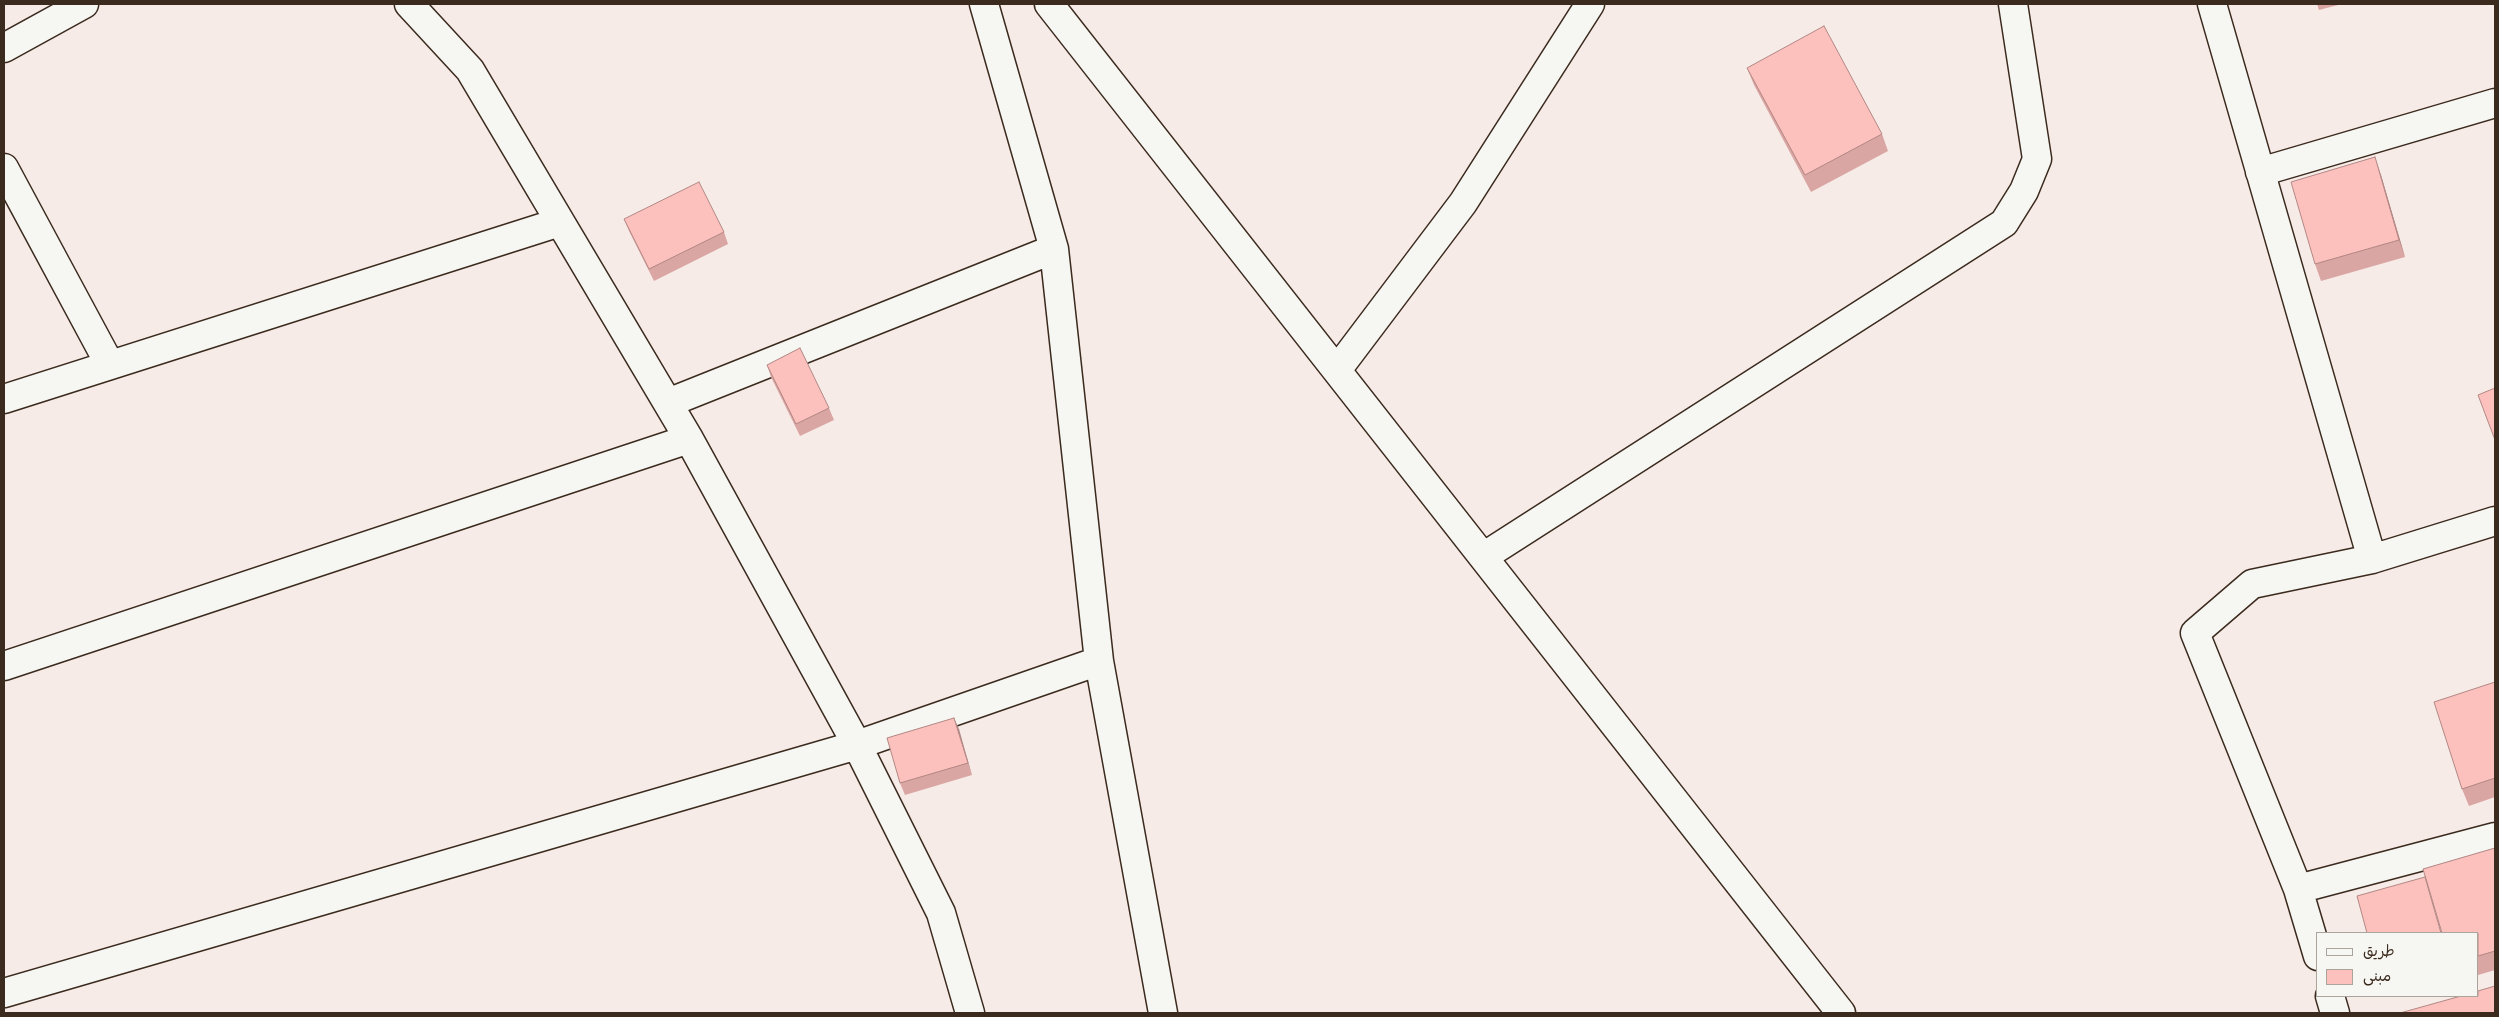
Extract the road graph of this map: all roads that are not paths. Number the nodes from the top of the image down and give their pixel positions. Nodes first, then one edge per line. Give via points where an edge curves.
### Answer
1 (84, 4) edge
2 (410, 4) edge
3 (984, 4) edge
4 (1049, 4) edge
5 (1590, 4) edge
6 (2013, 4) edge
7 (2212, 4) edge
8 (4, 48) edge
9 (2495, 104) edge
10 (4, 168) edge
11 (2260, 172) junction
12 (560, 222) junction
13 (1054, 249) junction
14 (110, 365) junction
15 (1336, 370) junction
16 (4, 399) edge
17 (668, 402) junction
18 (689, 439) junction
19 (2495, 521) edge
20 (1482, 557) junction
21 (2372, 559) junction
22 (1099, 661) junction
23 (4, 666) edge
24 (857, 745) junction
25 (2495, 837) edge
26 (2298, 889) junction
27 (2316, 949) edge
28 (4, 993) edge
29 (2330, 997) edge
30 (970, 1013) edge
31 (1163, 1013) edge
32 (1841, 1013) edge
33 (2335, 1013) edge

1 - 8 street
2 - 12 street via 470,70
3 - 13 street
4 - 15 street
5 - 15 street via 1463,203
6 - 20 street via 2037,159 2024,191 2004,223
7 - 11 street
9 - 11 street
10 - 14 street
11 - 21 street
12 - 14 street
12 - 17 street
13 - 17 street
13 - 22 street
14 - 16 street
15 - 20 street
17 - 18 street
18 - 23 street
18 - 24 street
19 - 21 street
20 - 32 street
21 - 26 street via 2252,584 2195,633
22 - 24 street
22 - 31 street
24 - 28 street
24 - 30 street via 941,913
25 - 26 street
26 - 27 street
29 - 33 street

